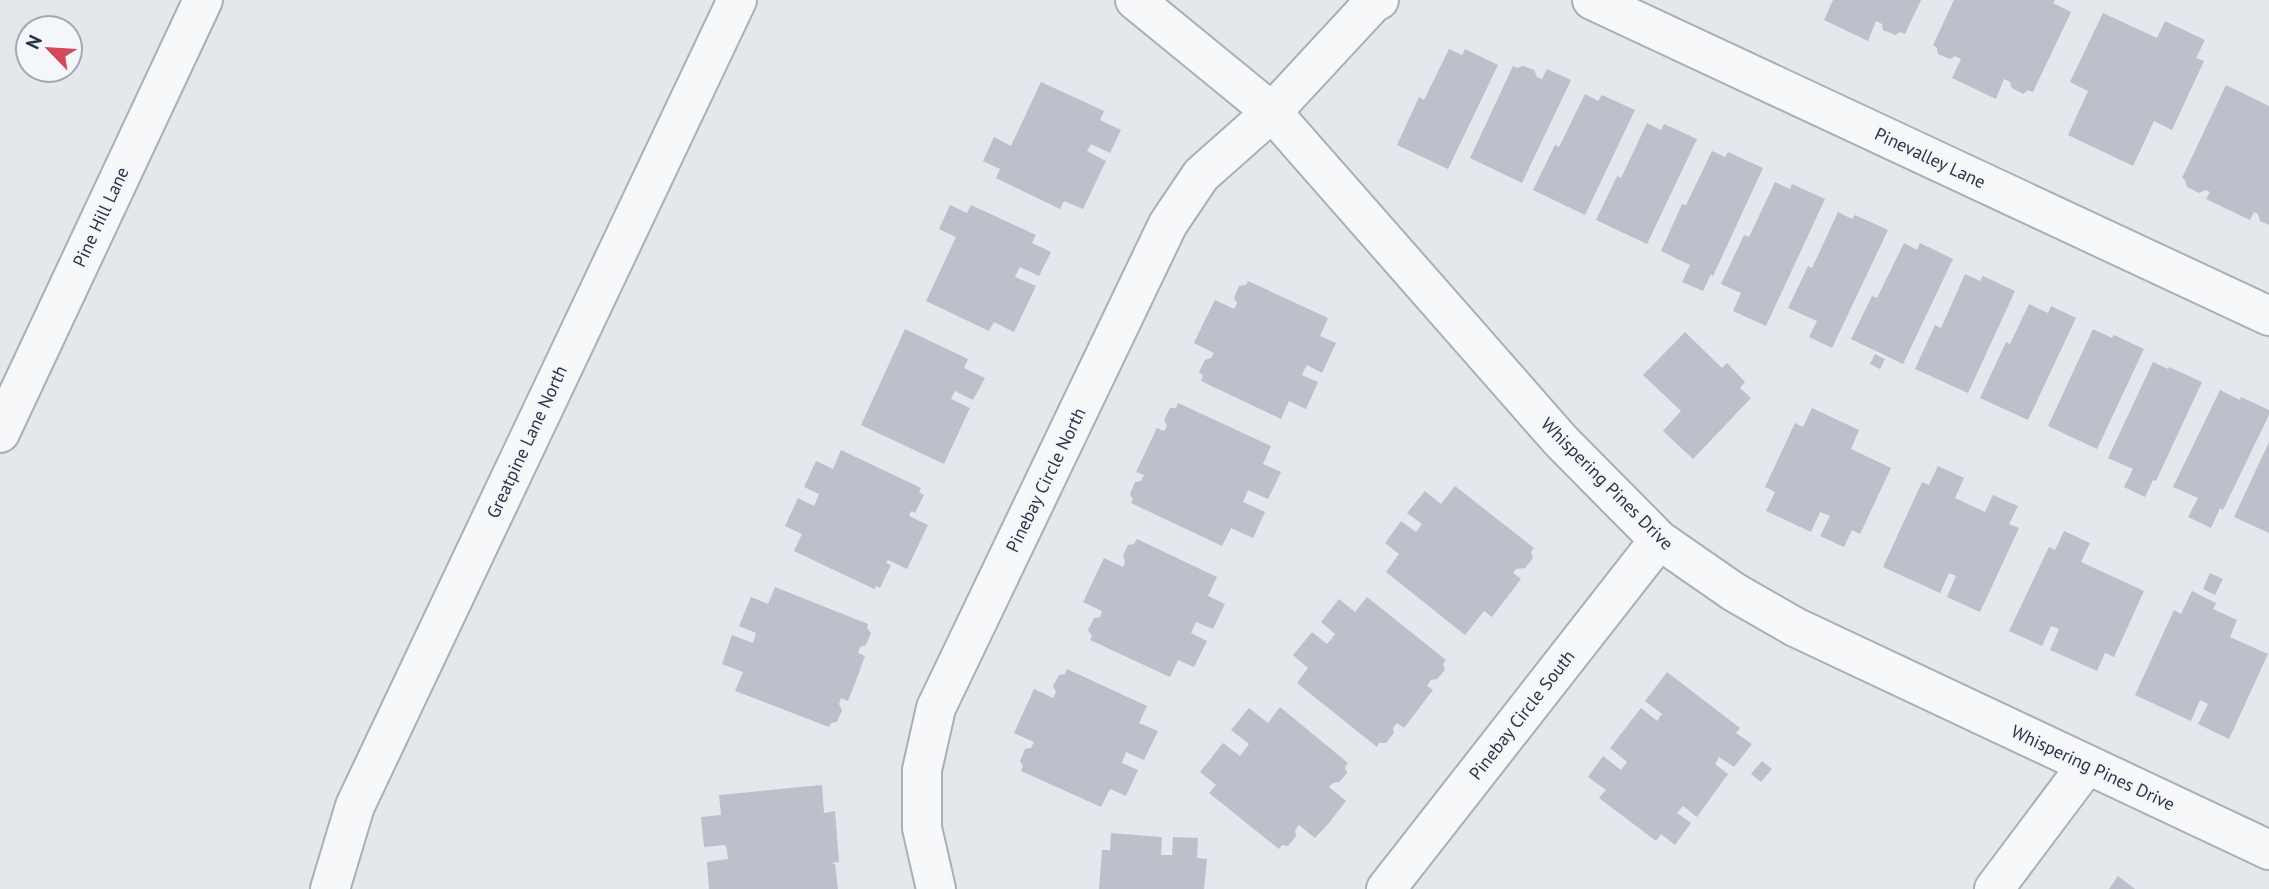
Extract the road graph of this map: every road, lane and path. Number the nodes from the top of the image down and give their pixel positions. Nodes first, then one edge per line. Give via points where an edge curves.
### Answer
1 (203, 0) edge
2 (737, 0) edge
3 (1135, 0) edge
4 (1379, 0) edge
5 (1592, 0) edge
6 (1272, 112) junction
7 (2269, 316) edge
8 (0, 433) edge
9 (1659, 540) junction
10 (2087, 765) junction
11 (2269, 850) edge
12 (330, 889) edge
13 (936, 889) edge
14 (1386, 889) edge
15 (1994, 889) edge

1 - 8 street, Pine Hill Lane
2 - 12 street, Greatpine Lane North via 355,806
3 - 6 street, Whispering Pines Drive
4 - 6 street
5 - 7 street, Pinevalley Lane
6 - 9 street, Whispering Pines Drive via 1560,441
6 - 13 street, Pinebay Circle North via 1201,175 1168,224 936,708 922,770 922,828
9 - 10 street, Whispering Pines Drive via 1795,627
9 - 14 street, Pinebay Circle South
10 - 11 street, Whispering Pines Drive
10 - 15 street

